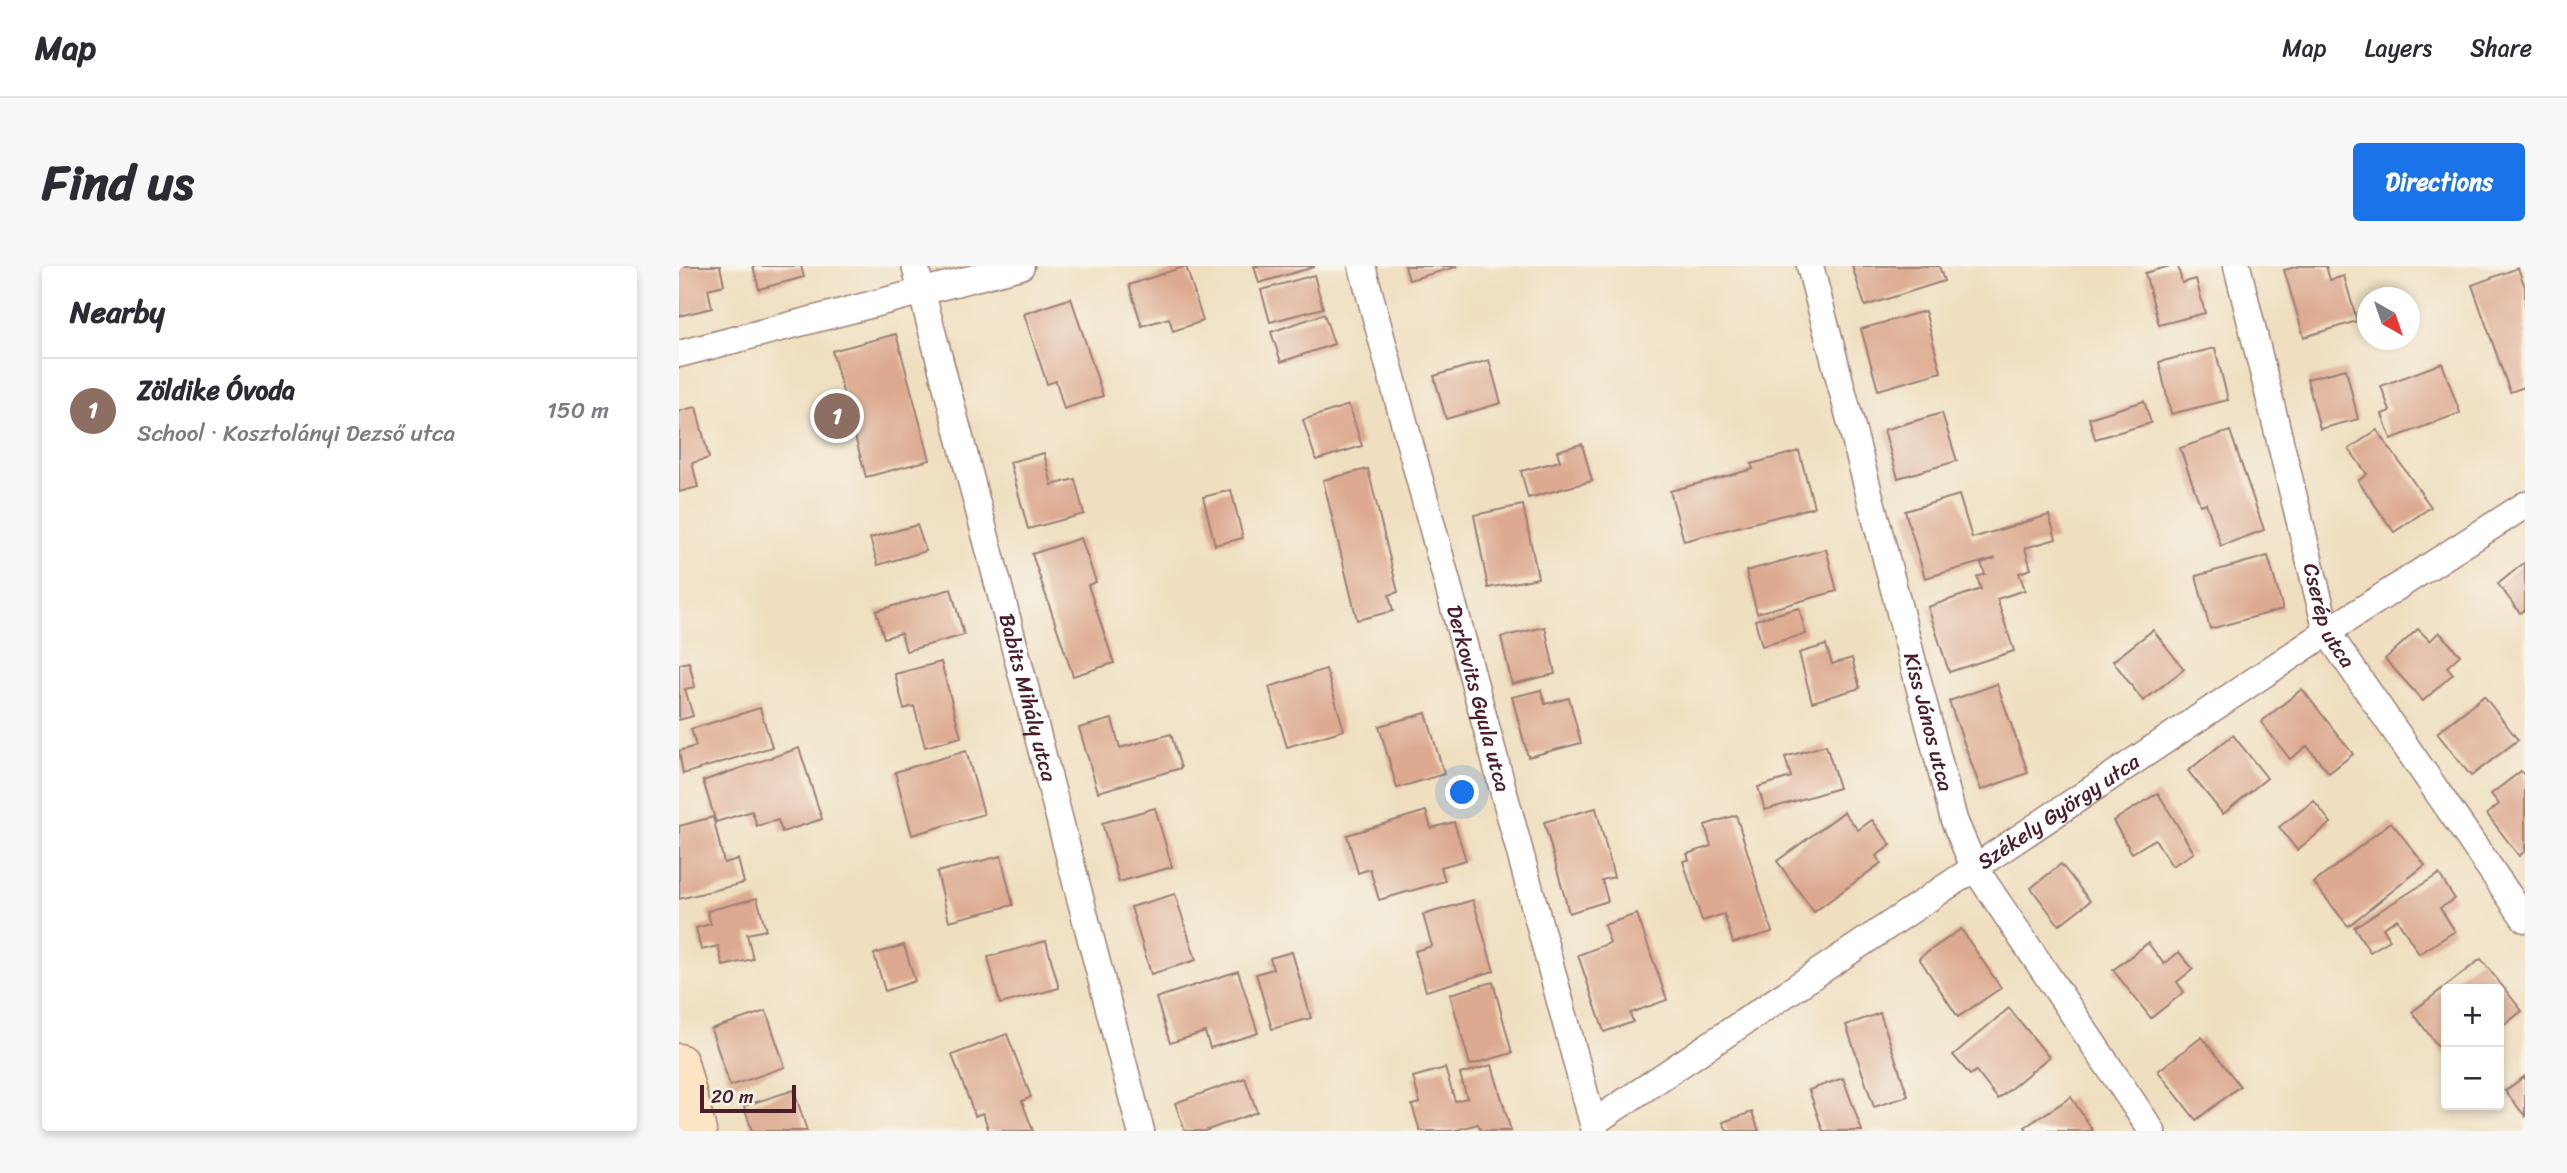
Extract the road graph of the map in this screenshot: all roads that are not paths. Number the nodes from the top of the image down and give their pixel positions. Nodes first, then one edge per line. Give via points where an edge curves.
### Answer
1 (915, 266) edge
2 (1021, 266) edge
3 (1362, 266) edge
4 (1810, 266) edge
5 (2237, 266) edge
6 (922, 292) junction
7 (679, 354) edge
8 (2525, 505) edge
9 (2327, 632) junction
10 (1974, 867) junction
11 (2525, 919) edge
12 (679, 1063) edge
13 (1594, 1127) edge
14 (697, 1131) edge
15 (1141, 1131) edge
16 (2152, 1131) edge

1 - 6 street, Babits Mihály utca
2 - 6 street
3 - 13 street, Derkovits Gyula utca
4 - 10 street, Kiss János utca via 1954,820
5 - 9 street, Cserép utca
6 - 7 street
6 - 15 street, Babits Mihály utca
8 - 9 street, Székely György utca
9 - 10 street, Székely György utca
9 - 11 street, Cserép utca
10 - 13 street, Székely György utca
10 - 16 street, Kiss János utca
12 - 14 main road

